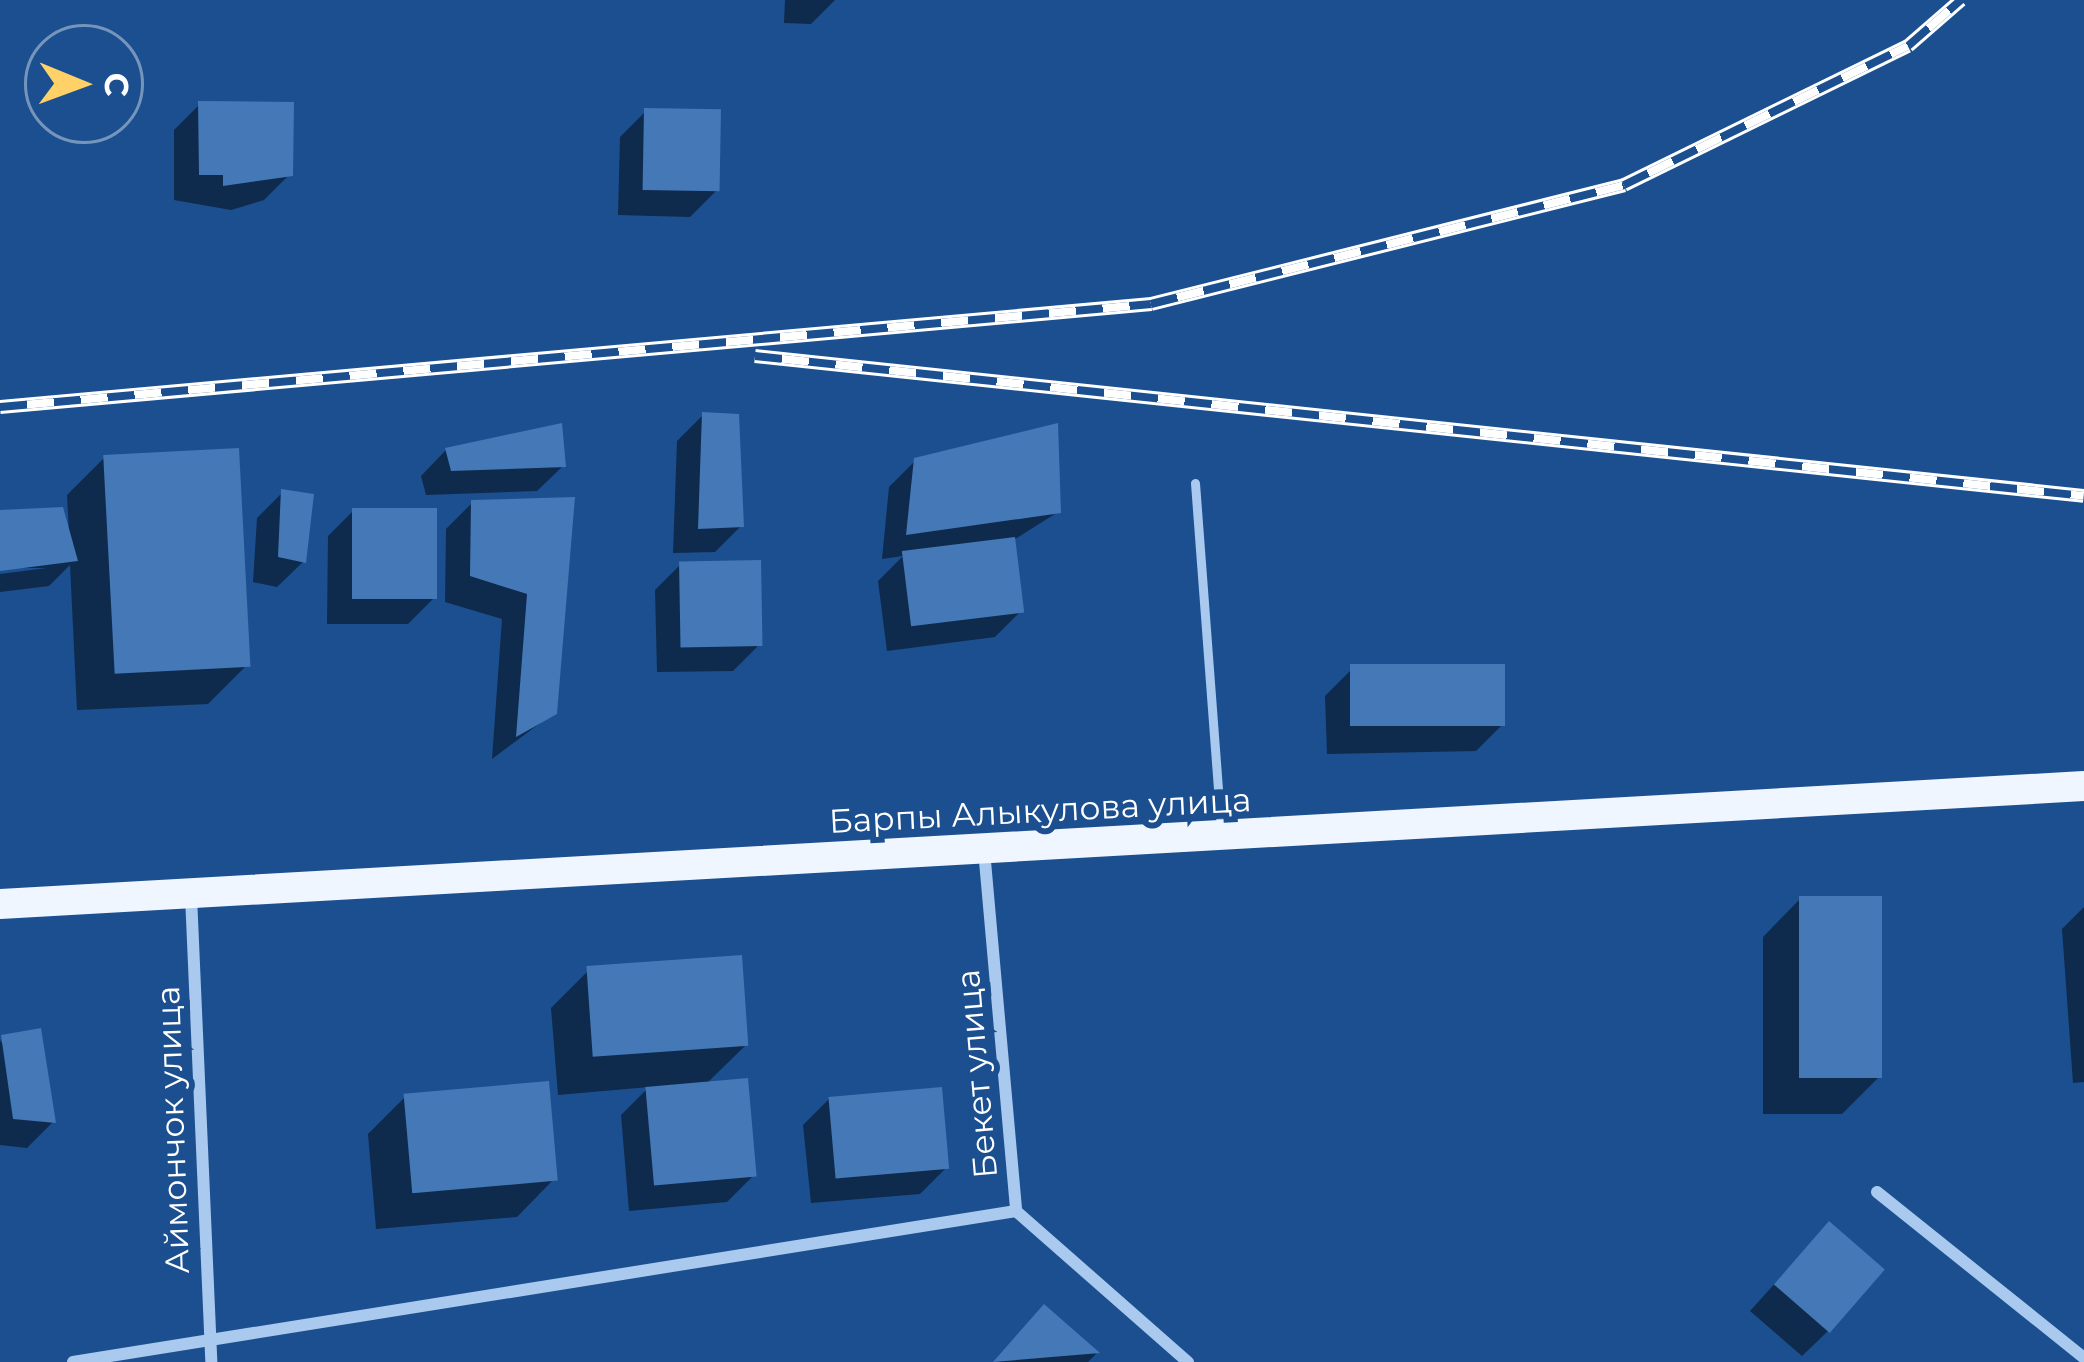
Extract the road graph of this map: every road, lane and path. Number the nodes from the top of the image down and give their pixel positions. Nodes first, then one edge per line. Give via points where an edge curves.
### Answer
1 (1195, 483) dead end
2 (2084, 786) edge
3 (1222, 838) junction
4 (984, 849) junction
5 (191, 895) junction
6 (0, 904) edge
7 (1877, 1192) dead end
8 (1016, 1211) junction
9 (208, 1344) junction
10 (2084, 1358) edge
11 (73, 1362) edge
12 (211, 1362) edge
13 (1188, 1362) edge

1 - 3 lane
2 - 3 main road, Барпы Алыкулова улица
3 - 4 main road, Барпы Алыкулова улица
4 - 5 main road, Барпы Алыкулова улица
4 - 8 street, Бекет улица
5 - 6 main road, Барпы Алыкулова улица
5 - 9 street, Аймончок улица
7 - 10 street
8 - 9 street
8 - 13 street, Бекет улица
9 - 11 street
9 - 12 street, Аймончок улица

